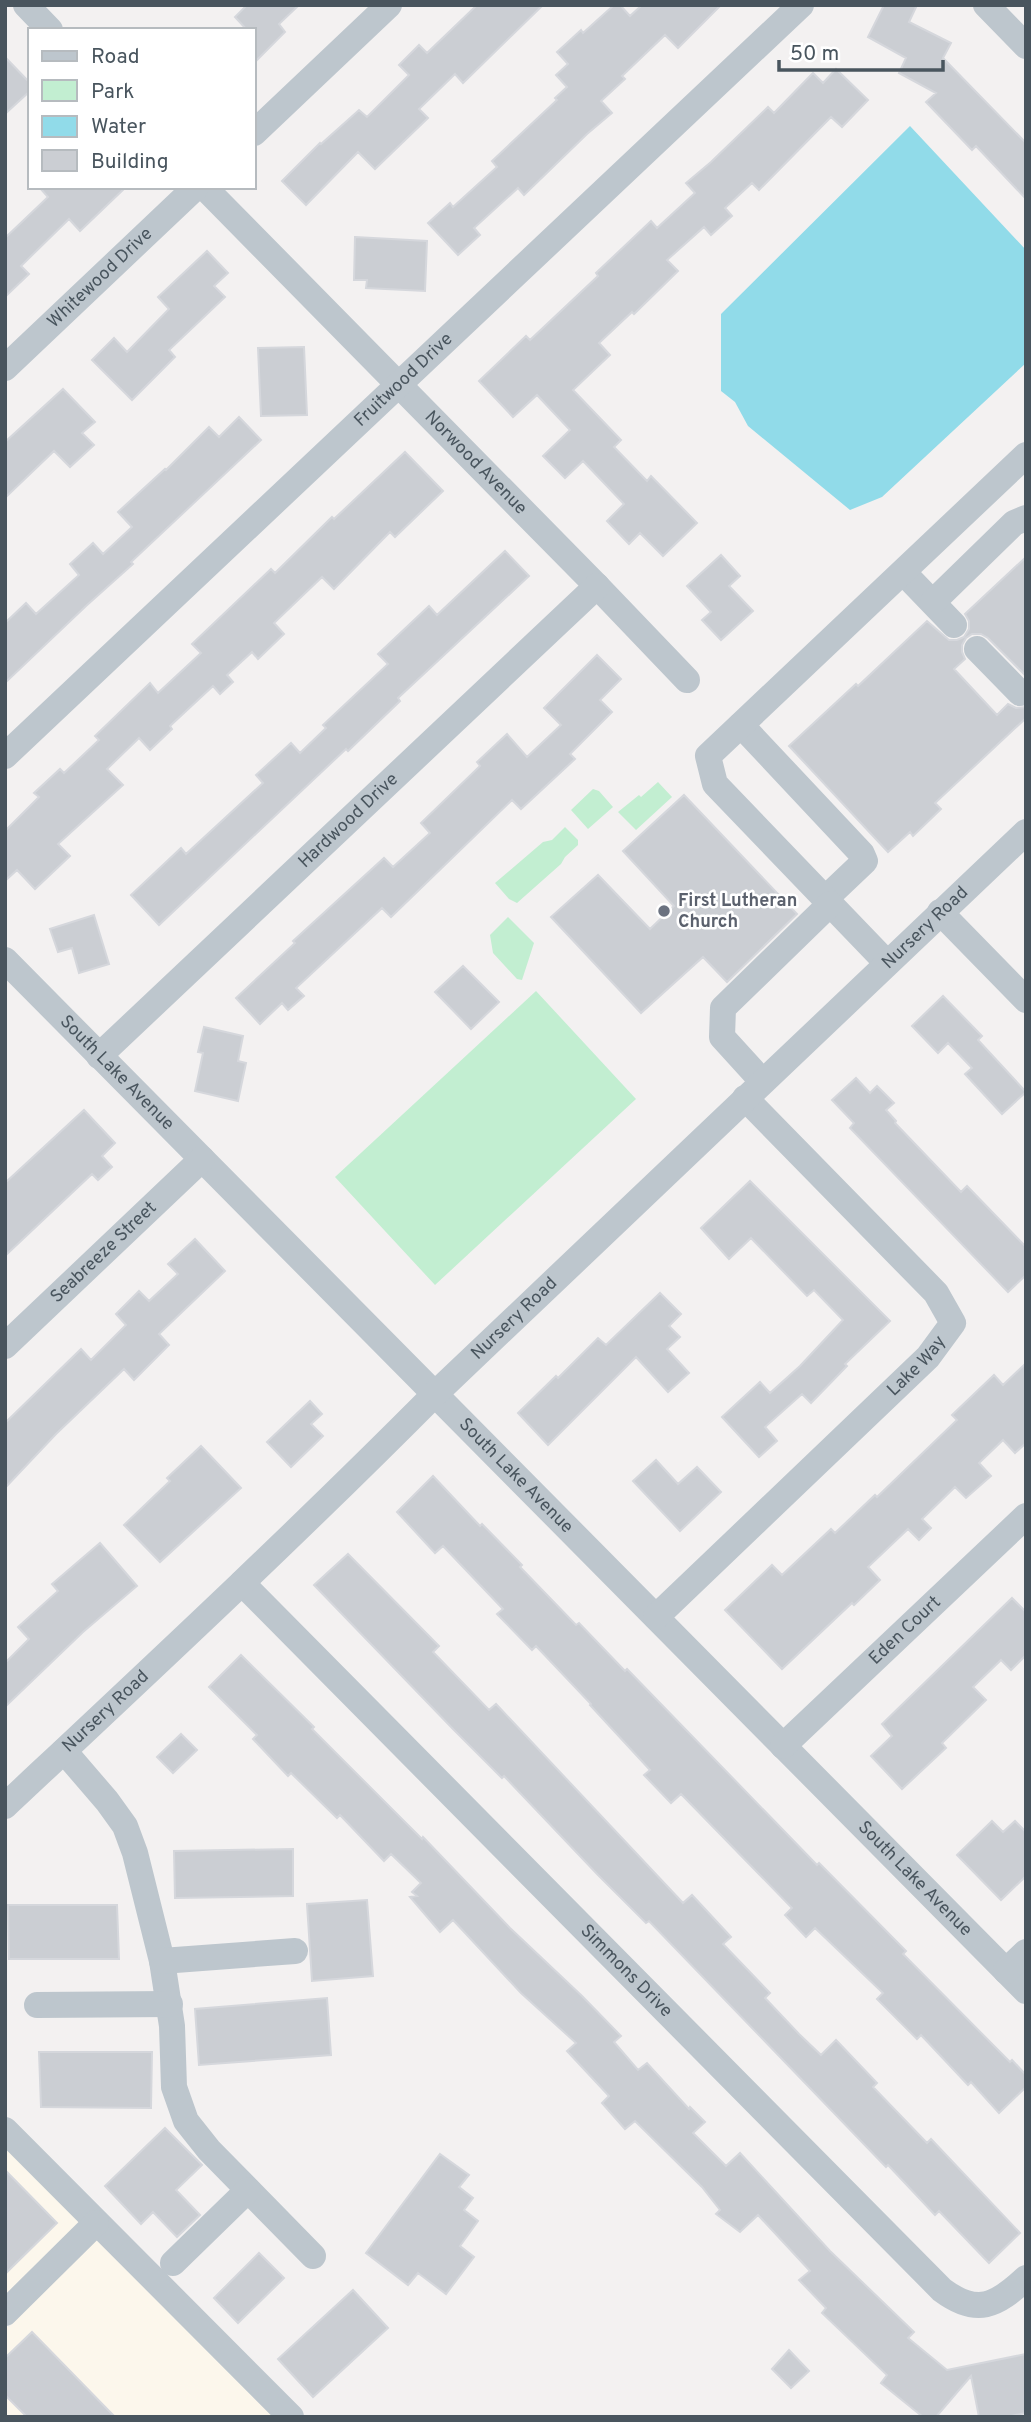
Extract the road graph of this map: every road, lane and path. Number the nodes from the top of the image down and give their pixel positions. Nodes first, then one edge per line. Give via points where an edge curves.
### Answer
1 (26, 5) edge
2 (389, 5) edge
3 (801, 5) edge
4 (986, 5) edge
5 (48, 28) edge
6 (1026, 46) edge
7 (256, 131) edge
8 (194, 189) edge
9 (206, 189) edge
10 (5, 368) edge
11 (398, 385) junction
12 (1026, 455) edge
13 (1026, 517) edge
14 (903, 572) junction
15 (597, 586) junction
16 (933, 602) junction
17 (954, 625) dead end
18 (977, 649) dead end
19 (687, 680) dead end
20 (1020, 693) dead end
21 (741, 725) junction
22 (5, 756) edge
23 (1026, 832) edge
24 (828, 901) junction
25 (940, 912) junction
26 (5, 960) edge
27 (887, 962) junction
28 (1026, 1000) edge
29 (99, 1056) junction
30 (754, 1090) junction
31 (202, 1159) junction
32 (5, 1346) edge
33 (435, 1394) junction
34 (1026, 1516) edge
35 (242, 1583) junction
36 (656, 1617) junction
37 (783, 1746) junction
38 (64, 1751) junction
39 (5, 1807) edge
40 (295, 1951) dead end
41 (1026, 1952) edge
42 (162, 1961) junction
43 (1006, 1971) junction
44 (1026, 1991) edge
45 (170, 2004) junction
46 (37, 2005) dead end
47 (5, 2130) edge
48 (247, 2190) junction
49 (96, 2223) junction
50 (313, 2256) dead end
51 (173, 2263) dead end
52 (1026, 2278) edge
53 (6, 2311) edge
54 (291, 2417) edge

1 - 5 street
2 - 7 street
3 - 11 street, Fruitwood Drive
4 - 6 street
8 - 10 street, Whitewood Drive
9 - 11 street, Norwood Avenue
11 - 15 street, Norwood Avenue
11 - 22 street, Fruitwood Drive
12 - 14 street
13 - 16 street via 1014,523
14 - 16 street
14 - 21 street
15 - 19 street, Norwood Avenue
15 - 29 street, Hardwood Drive
16 - 17 street
18 - 20 street
21 - 24 street via 708,756 715,784
21 - 24 street via 862,854 865,861
23 - 25 street, Nursery Road
24 - 27 street
24 - 30 street via 723,1008 722,1037
25 - 27 street, Nursery Road
25 - 28 street
26 - 29 street, South Lake Avenue
27 - 30 street, Nursery Road
29 - 31 street, South Lake Avenue
30 - 33 street, Nursery Road
30 - 36 street, Lake Way via 936,1293 953,1323 928,1357
31 - 32 street, Seabreeze Street
31 - 33 street, South Lake Avenue
33 - 35 street, Nursery Road
33 - 36 street, South Lake Avenue
34 - 37 street, Eden Court
35 - 38 street, Nursery Road
35 - 52 street, Simmons Drive via 942,2290 958,2302 976,2306 995,2303
36 - 37 street, South Lake Avenue
37 - 43 street, South Lake Avenue
38 - 39 street, Nursery Road
38 - 42 street via 125,1826
40 - 42 street
41 - 43 street
42 - 45 street
43 - 44 street, South Lake Avenue
45 - 46 street
45 - 48 street via 174,2087 186,2121
47 - 49 street
48 - 50 street
48 - 51 street
49 - 53 street
49 - 54 street

